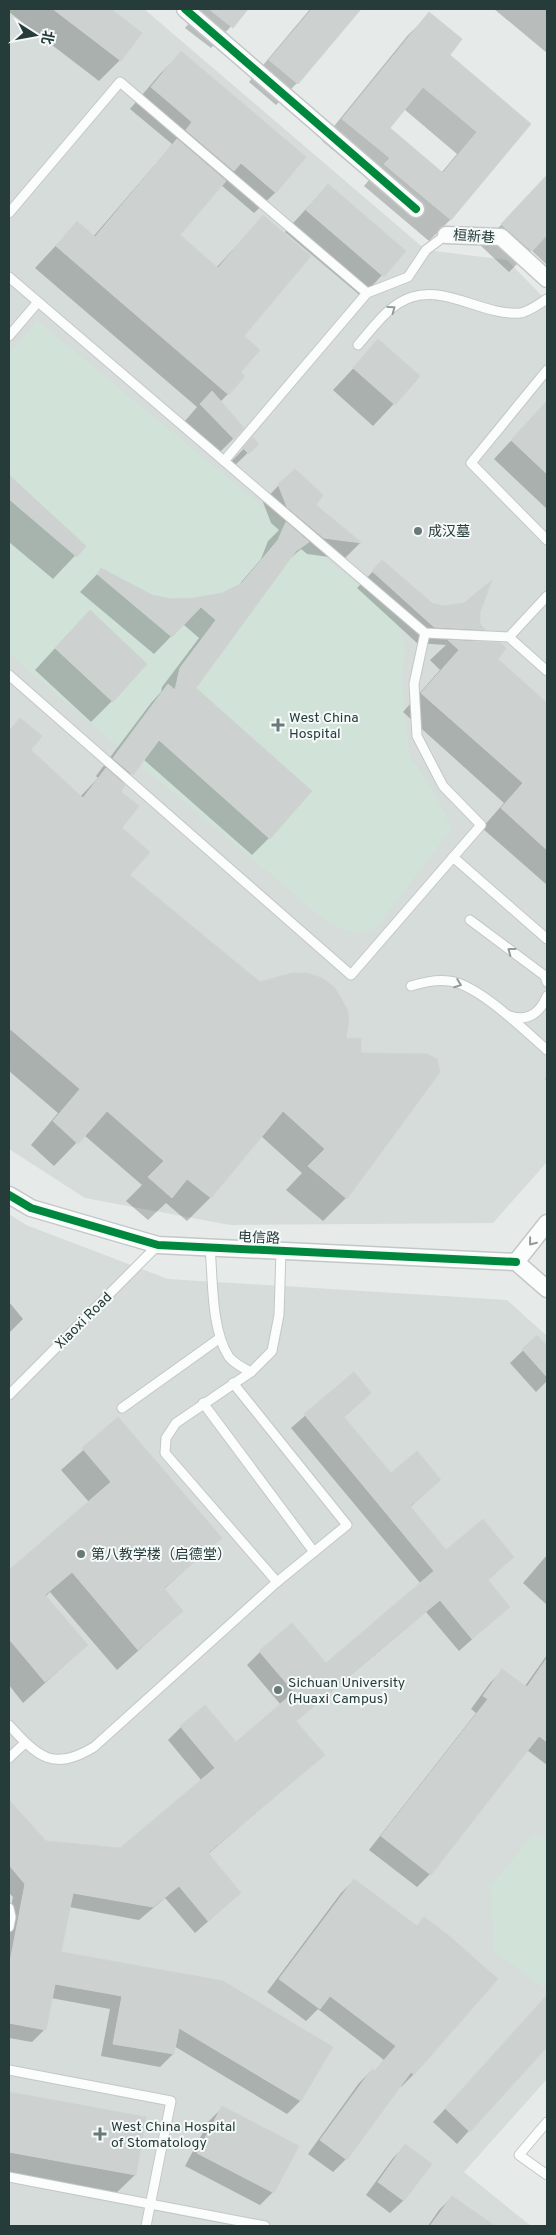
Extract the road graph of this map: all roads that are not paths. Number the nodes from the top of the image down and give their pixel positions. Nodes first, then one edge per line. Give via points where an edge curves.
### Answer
1 (185, 9) edge
2 (416, 209) dead end
3 (9, 213) edge
4 (446, 235) joint
5 (9, 277) edge
6 (547, 279) edge
7 (367, 293) junction
8 (547, 299) edge
9 (38, 302) junction
10 (9, 336) edge
11 (358, 345) dead end
12 (547, 370) edge
13 (224, 461) junction
14 (547, 540) edge
15 (547, 596) edge
16 (425, 633) junction
17 (509, 637) junction
18 (547, 672) edge
19 (9, 675) edge
20 (453, 857) junction
21 (470, 920) dead end
22 (547, 939) edge
23 (547, 982) edge
24 (411, 986) dead end
25 (547, 996) edge
26 (505, 1014) junction
27 (547, 1050) edge
28 (9, 1195) edge
29 (547, 1223) edge
30 (158, 1245) junction
31 (210, 1247) junction
32 (282, 1251) junction
33 (516, 1262) junction
34 (547, 1289) edge
35 (220, 1338) junction
36 (251, 1372) junction
37 (233, 1383) junction
38 (9, 1395) edge
39 (203, 1403) junction
40 (122, 1408) dead end
41 (314, 1552) junction
42 (277, 1582) junction
43 (9, 1725) edge
44 (25, 1743) junction
45 (9, 1758) edge
46 (9, 1908) edge
47 (9, 1927) edge
48 (9, 2070) edge
49 (547, 2122) edge
50 (547, 2175) edge
51 (9, 2177) edge
52 (151, 2205) junction
53 (146, 2226) edge
54 (262, 2226) edge

1 - 2 street
3 - 7 lane via 120,82
4 - 6 street, 桓新巷 via 501,237
4 - 7 lane via 426,250 408,277
5 - 9 lane
7 - 13 lane
11 -> 8 lane via 388,310 412,297 437,295 496,312 522,313
9 - 10 lane
9 - 13 lane
12 - 14 lane via 471,463
13 - 16 lane
15 - 17 lane
16 - 17 lane
16 - 20 lane via 414,684 417,736 443,786 481,825
17 - 18 lane
19 - 20 lane via 351,975
20 - 22 lane
23 -> 21 lane via 545,976
24 -> 26 lane via 429,980 451,981 474,990
25 - 26 lane via 533,1016 519,1019
26 - 27 lane
28 - 30 street, 电信路 via 31,1208
29 -> 33 street
30 - 31 street, 电信路
30 - 38 lane, Xiaoxi Road
31 - 32 street, 电信路
31 - 35 lane
32 - 33 street, 电信路
32 - 36 lane via 279,1315 272,1351
33 - 34 street
35 - 36 lane via 230,1357
35 - 40 lane
36 - 37 lane
37 - 39 lane
37 - 41 lane via 347,1525
39 - 41 lane
39 - 42 lane via 176,1423 166,1438 164,1453
41 - 42 lane
42 - 44 lane via 94,1747 76,1758 60,1760 43,1757
43 - 44 lane
44 - 45 lane
46 - 47 lane
48 - 52 lane via 171,2101
49 - 50 lane via 519,2155
51 - 52 lane
52 - 53 lane
52 - 54 lane

